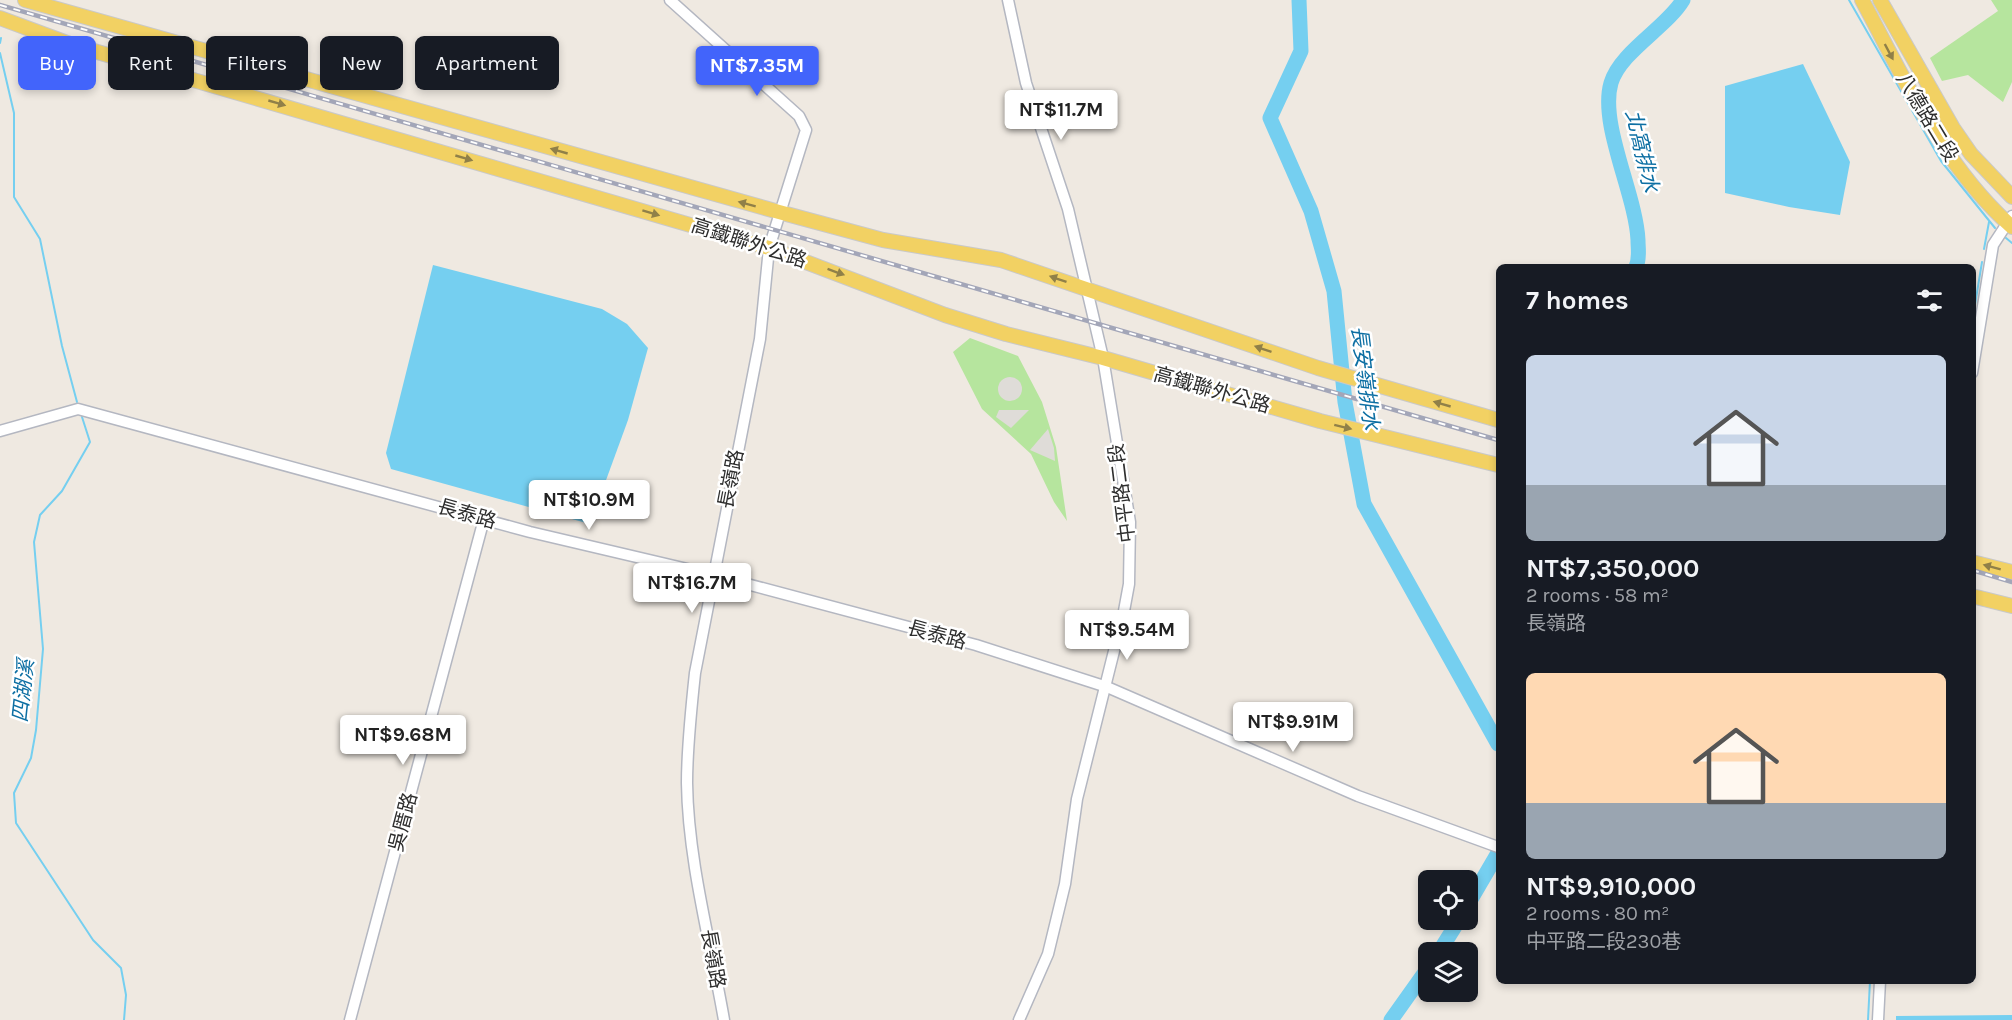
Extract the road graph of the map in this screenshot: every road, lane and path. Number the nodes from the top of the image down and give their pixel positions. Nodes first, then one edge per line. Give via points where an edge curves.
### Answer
1 (26, 0) edge
2 (670, 0) edge
3 (1008, 0) edge
4 (1862, 0) edge
5 (1880, 0) edge
6 (0, 18) edge
7 (2012, 196) edge
8 (779, 212) junction
9 (2010, 222) edge
10 (770, 248) junction
11 (1088, 289) junction
12 (1976, 350) edge
13 (1103, 358) junction
14 (1496, 419) edge
15 (0, 431) edge
16 (1496, 465) edge
17 (484, 519) junction
18 (1976, 562) edge
19 (2012, 572) edge
20 (713, 575) junction
21 (1976, 597) edge
22 (2012, 606) edge
23 (1107, 687) junction
24 (1496, 846) edge
25 (1880, 984) edge
26 (350, 1020) edge
27 (724, 1020) edge
28 (1019, 1020) edge
29 (1878, 1020) edge

8 -> 1 main road, 高鐵聯外公路
2 - 8 street, 長嶺路 via 804,123 804,139
3 - 11 street, 中平路二段 via 1026,83 1068,209
4 -> 9 main road, 八德路二段 via 1946,153 1974,191
5 - 7 main road, 八德路二段 via 1953,128 1971,154
6 -> 10 main road, 高鐵聯外公路 via 70,44
8 - 10 street, 長嶺路
11 -> 8 main road, 高鐵聯外公路 via 1001,260 883,240
9 - 12 street via 1994,245
10 -> 13 main road, 高鐵聯外公路 via 945,315
10 - 20 street, 長嶺路 via 760,339
11 - 13 street, 中平路二段
14 -> 11 main road, 高鐵聯外公路 via 1318,368
13 -> 16 main road, 高鐵聯外公路 via 1320,421
13 - 23 street, 中平路二段 via 1130,522 1129,584
15 - 17 street, 長泰路 via 69,410 87,411
17 - 20 street, 長泰路
17 - 26 street, 吳厝路
19 -> 18 main road
20 - 23 street, 長泰路 via 976,645
20 - 27 street, 長嶺路 via 695,673 687,784 699,891
21 - 22 main road
23 - 24 street, 長泰路 via 1358,796
23 - 28 street, 中平路二段 via 1077,798 1065,885 1048,954
25 - 29 street

